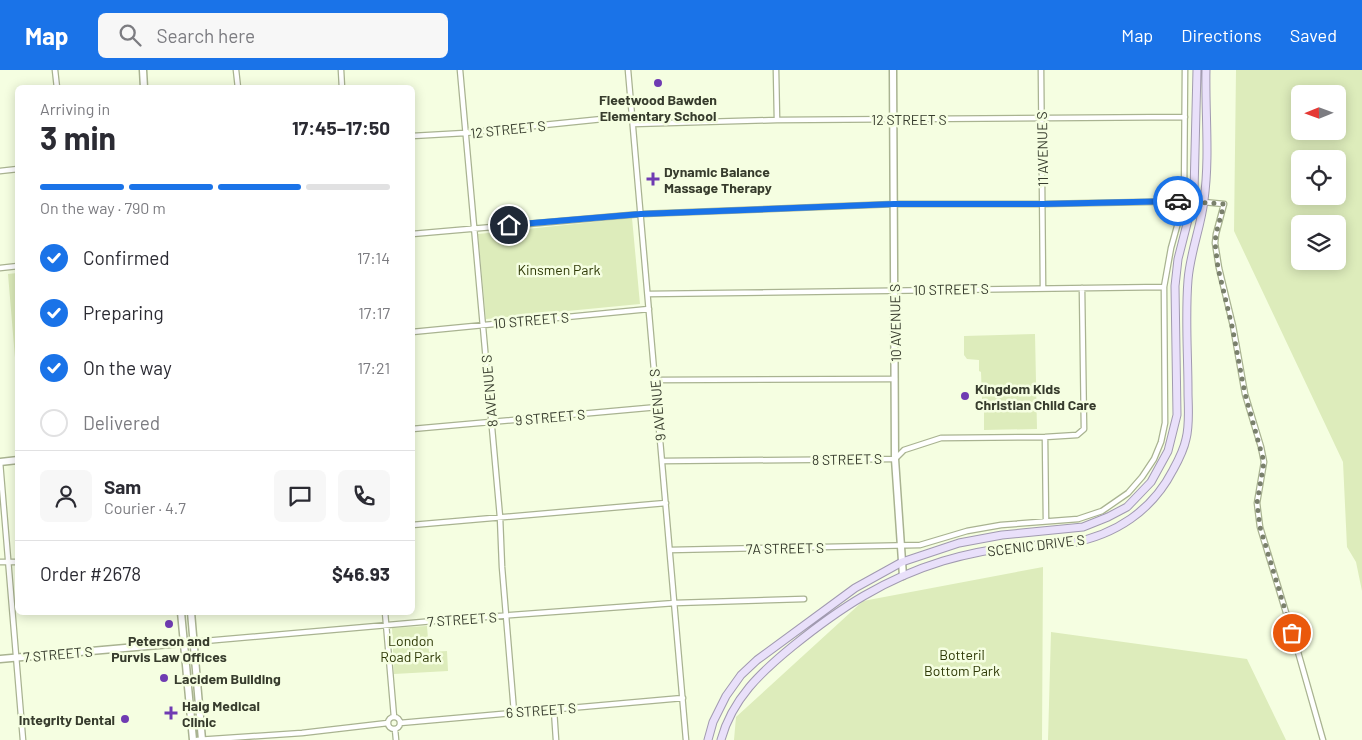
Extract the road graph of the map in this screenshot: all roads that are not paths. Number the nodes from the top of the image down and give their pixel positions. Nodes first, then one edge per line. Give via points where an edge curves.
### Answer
1 (55, 70) edge
2 (143, 70) edge
3 (236, 70) edge
4 (341, 70) edge
5 (460, 70) edge
6 (628, 70) edge
7 (776, 70) edge
8 (893, 70) edge
9 (1041, 70) edge
10 (1185, 70) edge
11 (1197, 70) edge
12 (1206, 70) edge
13 (56, 85) edge
14 (144, 85) edge
15 (238, 85) edge
16 (342, 85) edge
17 (632, 116) junction
18 (1185, 117) junction
19 (1042, 118) junction
20 (893, 119) junction
21 (777, 120) junction
22 (633, 124) junction
23 (465, 133) junction
24 (415, 136) edge
25 (15, 169) edge
26 (0, 171) edge
27 (1184, 201) junction
28 (1193, 201) junction
29 (1204, 202) junction
30 (894, 204) junction
31 (1043, 204) junction
32 (641, 214) junction
33 (474, 228) junction
34 (415, 234) edge
35 (15, 266) edge
36 (0, 268) edge
37 (1164, 287) junction
38 (1043, 288) junction
39 (1082, 288) junction
40 (894, 290) junction
41 (648, 294) junction
42 (649, 309) junction
43 (483, 325) junction
44 (415, 332) edge
45 (895, 379) junction
46 (655, 380) junction
47 (658, 407) junction
48 (492, 422) junction
49 (415, 429) edge
50 (1044, 438) junction
51 (894, 458) junction
52 (15, 460) edge
53 (662, 461) junction
54 (0, 462) edge
55 (666, 503) junction
56 (500, 517) junction
57 (1046, 521) junction
58 (415, 526) edge
59 (900, 545) junction
60 (670, 550) junction
61 (0, 562) edge
62 (15, 562) edge
63 (902, 562) junction
64 (8, 563) junction
65 (903, 576) junction
66 (804, 599) dead end
67 (675, 603) junction
68 (181, 615) edge
69 (190, 615) edge
70 (385, 615) edge
71 (506, 616) junction
72 (386, 626) junction
73 (184, 642) junction
74 (193, 642) junction
75 (16, 657) junction
76 (0, 659) edge
77 (683, 698) junction
78 (554, 710) junction
79 (514, 712) junction
80 (394, 717) junction
81 (400, 722) junction
82 (388, 723) junction
83 (395, 729) junction
84 (23, 740) edge
85 (193, 740) edge
86 (200, 740) edge
87 (396, 740) edge
88 (556, 740) edge
89 (686, 740) edge
90 (708, 740) edge
91 (721, 740) edge
92 (1323, 740) edge

1 - 13 street
2 - 14 street
3 - 15 street
4 - 16 street
5 - 23 street, 8 AVENUE S
6 - 17 street, 9 AVENUE S
7 - 21 street
8 - 20 street, 10 AVENUE S
9 - 19 street, 11 AVENUE S
10 - 18 street, SCENIC DRIVE S
11 - 28 main road, SCENIC DRIVE S
12 - 29 main road, SCENIC DRIVE S
17 - 22 street, 9 AVENUE S
17 - 23 street, 12 STREET S
18 - 19 street, 12 STREET S
18 - 27 street, SCENIC DRIVE S
19 - 20 street, 12 STREET S
19 - 31 street, 11 AVENUE S
20 - 21 street, 12 STREET S
20 - 30 street, 10 AVENUE S
21 - 22 street, 12 STREET S
22 - 32 street, 9 AVENUE S
23 - 24 street, 12 STREET S
23 - 33 street, 8 AVENUE S
25 - 26 street
27 - 28 street
27 - 31 street
27 - 37 street, SCENIC DRIVE S
28 - 29 street
28 - 63 main road, SCENIC DRIVE S via 1175,279 1177,416 1168,451 1151,482 1127,507 1083,527 978,540
29 - 65 main road, SCENIC DRIVE S via 1188,278 1186,439 1160,492 1133,518 1089,538 1071,543 975,553
29 - 92 street via 1224,204 1215,243 1245,394 1264,462 1257,503 1260,527
30 - 31 street
30 - 32 street
30 - 40 street, 10 AVENUE S
31 - 38 street, 11 AVENUE S
32 - 33 street
32 - 41 street, 9 AVENUE S
33 - 34 street
33 - 43 street, 8 AVENUE S
35 - 36 street
37 - 39 street, 10 STREET S
37 - 57 street, SCENIC DRIVE S via 1165,423 1154,459 1128,493 1102,511 1078,519
38 - 39 street, 10 STREET S
38 - 40 street, 10 STREET S
39 - 50 street, 8 STREET S via 1084,429 1074,436
40 - 41 street, 10 STREET S
40 - 45 street, 10 AVENUE S
41 - 42 street, 9 AVENUE S
42 - 43 street, 10 STREET S
42 - 46 street, 9 AVENUE S
43 - 44 street, 10 STREET S
43 - 48 street, 8 AVENUE S
45 - 46 street
45 - 51 street, 10 AVENUE S
46 - 47 street, 9 AVENUE S
47 - 48 street, 9 STREET S
47 - 53 street, 9 AVENUE S
48 - 49 street, 9 STREET S
48 - 56 street, 8 AVENUE S
50 - 51 street, 8 STREET S via 941,438 904,450
50 - 57 street
51 - 53 street, 8 STREET S
51 - 59 street, 10 AVENUE S
52 - 54 street
53 - 55 street, 9 AVENUE S
54 - 64 street
55 - 56 street
55 - 60 street, 9 AVENUE S
56 - 58 street
56 - 71 street, 8 AVENUE S
57 - 59 street, SCENIC DRIVE S via 1000,525 920,545
59 - 60 street, 7A STREET S
59 - 63 street, 10 AVENUE S
60 - 67 street, 9 AVENUE S
61 - 64 street
62 - 64 street
63 - 65 street, 10 AVENUE S
63 - 90 main road, SCENIC DRIVE S via 847,593 757,660 726,696
64 - 75 street
65 - 91 main road, SCENIC DRIVE S via 844,607 772,663 736,704
66 - 67 street, 7 STREET S
67 - 71 street, 7 STREET S
67 - 77 street, 9 AVENUE S
68 - 73 street
69 - 74 street
70 - 72 street
71 - 72 street, 7 STREET S
71 - 79 street, 8 AVENUE S
72 - 74 street, 7 STREET S
72 - 80 street
73 - 74 street, 7 STREET S
73 - 75 street, 7 STREET S
73 - 85 street
74 - 86 street
75 - 76 street, 7 STREET S
75 - 84 street
77 - 78 street, 6 STREET S
77 - 89 street, 9 AVENUE S
78 - 79 street, 6 STREET S
78 - 88 street
79 - 81 street, 6 STREET S
80 - 81 street
80 - 82 street
81 - 83 street
82 - 83 street
82 - 86 street
83 - 87 street

